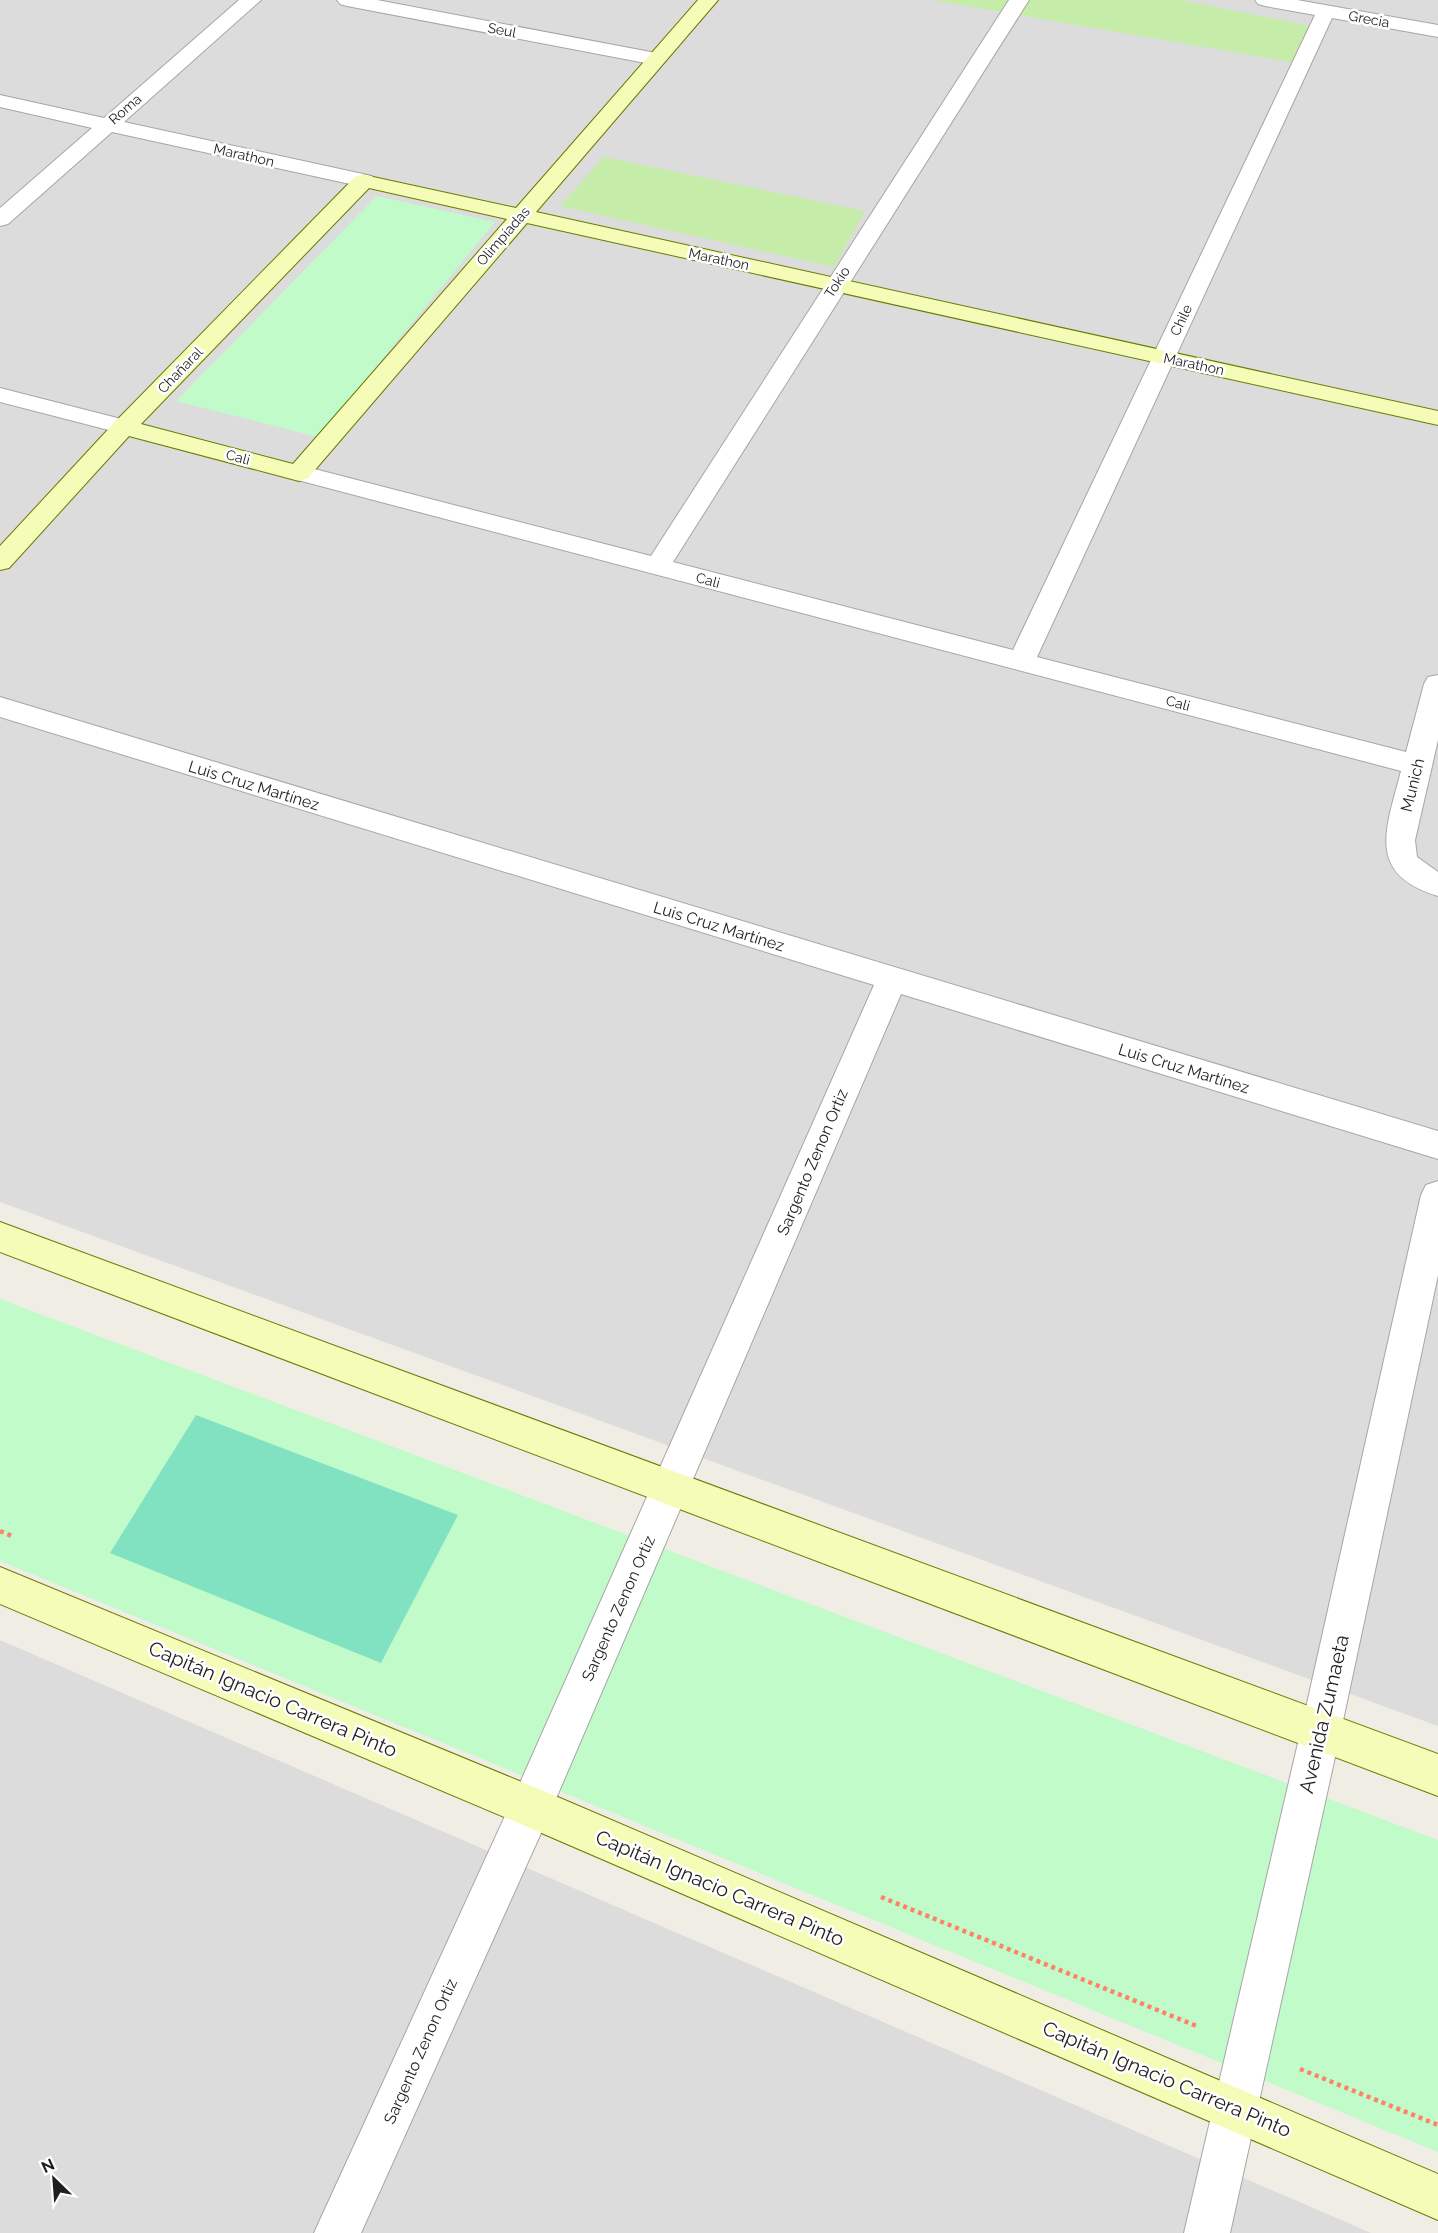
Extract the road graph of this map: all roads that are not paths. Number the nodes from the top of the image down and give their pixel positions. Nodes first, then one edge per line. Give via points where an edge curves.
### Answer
1 (251, 0) edge
2 (348, 0) edge
3 (708, 0) edge
4 (1019, 0) edge
5 (1265, 0) edge
6 (1326, 11) junction
7 (1438, 31) edge
8 (656, 59) junction
9 (0, 101) edge
10 (108, 124) junction
11 (364, 182) junction
12 (520, 216) junction
13 (0, 219) edge
14 (835, 285) junction
15 (1163, 357) junction
16 (0, 395) edge
17 (1438, 418) edge
18 (124, 428) junction
19 (299, 473) junction
20 (0, 562) edge
21 (657, 567) junction
22 (1021, 662) junction
23 (1438, 684) edge
24 (0, 707) edge
25 (1416, 765) junction
26 (1438, 885) edge
27 (892, 979) junction
28 (1438, 1146) edge
29 (1438, 1195) edge
30 (0, 1237) edge
31 (671, 1488) junction
32 (0, 1585) edge
33 (1321, 1730) junction
34 (1438, 1775) edge
35 (531, 1807) junction
36 (1234, 2108) junction
37 (1438, 2197) edge
38 (337, 2233) edge
39 (1207, 2233) edge

1 - 10 street, Roma
2 - 8 street, Seul
3 - 8 street, Olimpíadas
4 - 14 street, Tokio
5 - 6 street, Grecia
6 - 7 street, Grecia
6 - 15 street, Chile
8 - 12 street, Olimpíadas
9 - 10 street, Marathon
10 - 11 street, Marathon
10 - 13 street, Roma
11 - 12 street, Marathon
11 - 18 street, Chañaral
12 - 14 street, Marathon
12 - 19 street, Olimpíadas
14 - 15 street, Marathon
14 - 21 street, Tokio
15 - 17 street, Marathon
15 - 22 street, Chile
16 - 18 street, Cali
18 - 19 street, Cali
18 - 20 street, Chañaral
19 - 21 street, Cali
21 - 22 street, Cali
22 - 25 street, Cali
23 - 25 street, Munich
24 - 27 street, Luis Cruz Martínez
25 - 26 street, Munich via 1399,851 1415,872
27 - 28 street, Luis Cruz Martínez
27 - 31 street, Sargento Zenon Ortiz
29 - 33 street, Avenida Zumaeta
30 - 31 street
31 - 33 street
31 - 35 street, Sargento Zenon Ortiz
32 - 35 street, Capitán Ignacio Carrera Pinto
33 - 34 street
33 - 36 street, Avenida Zumaeta
35 - 36 street, Capitán Ignacio Carrera Pinto
35 - 38 street, Sargento Zenon Ortiz
36 - 37 street, Capitán Ignacio Carrera Pinto
36 - 39 street, Avenida Zumaeta

